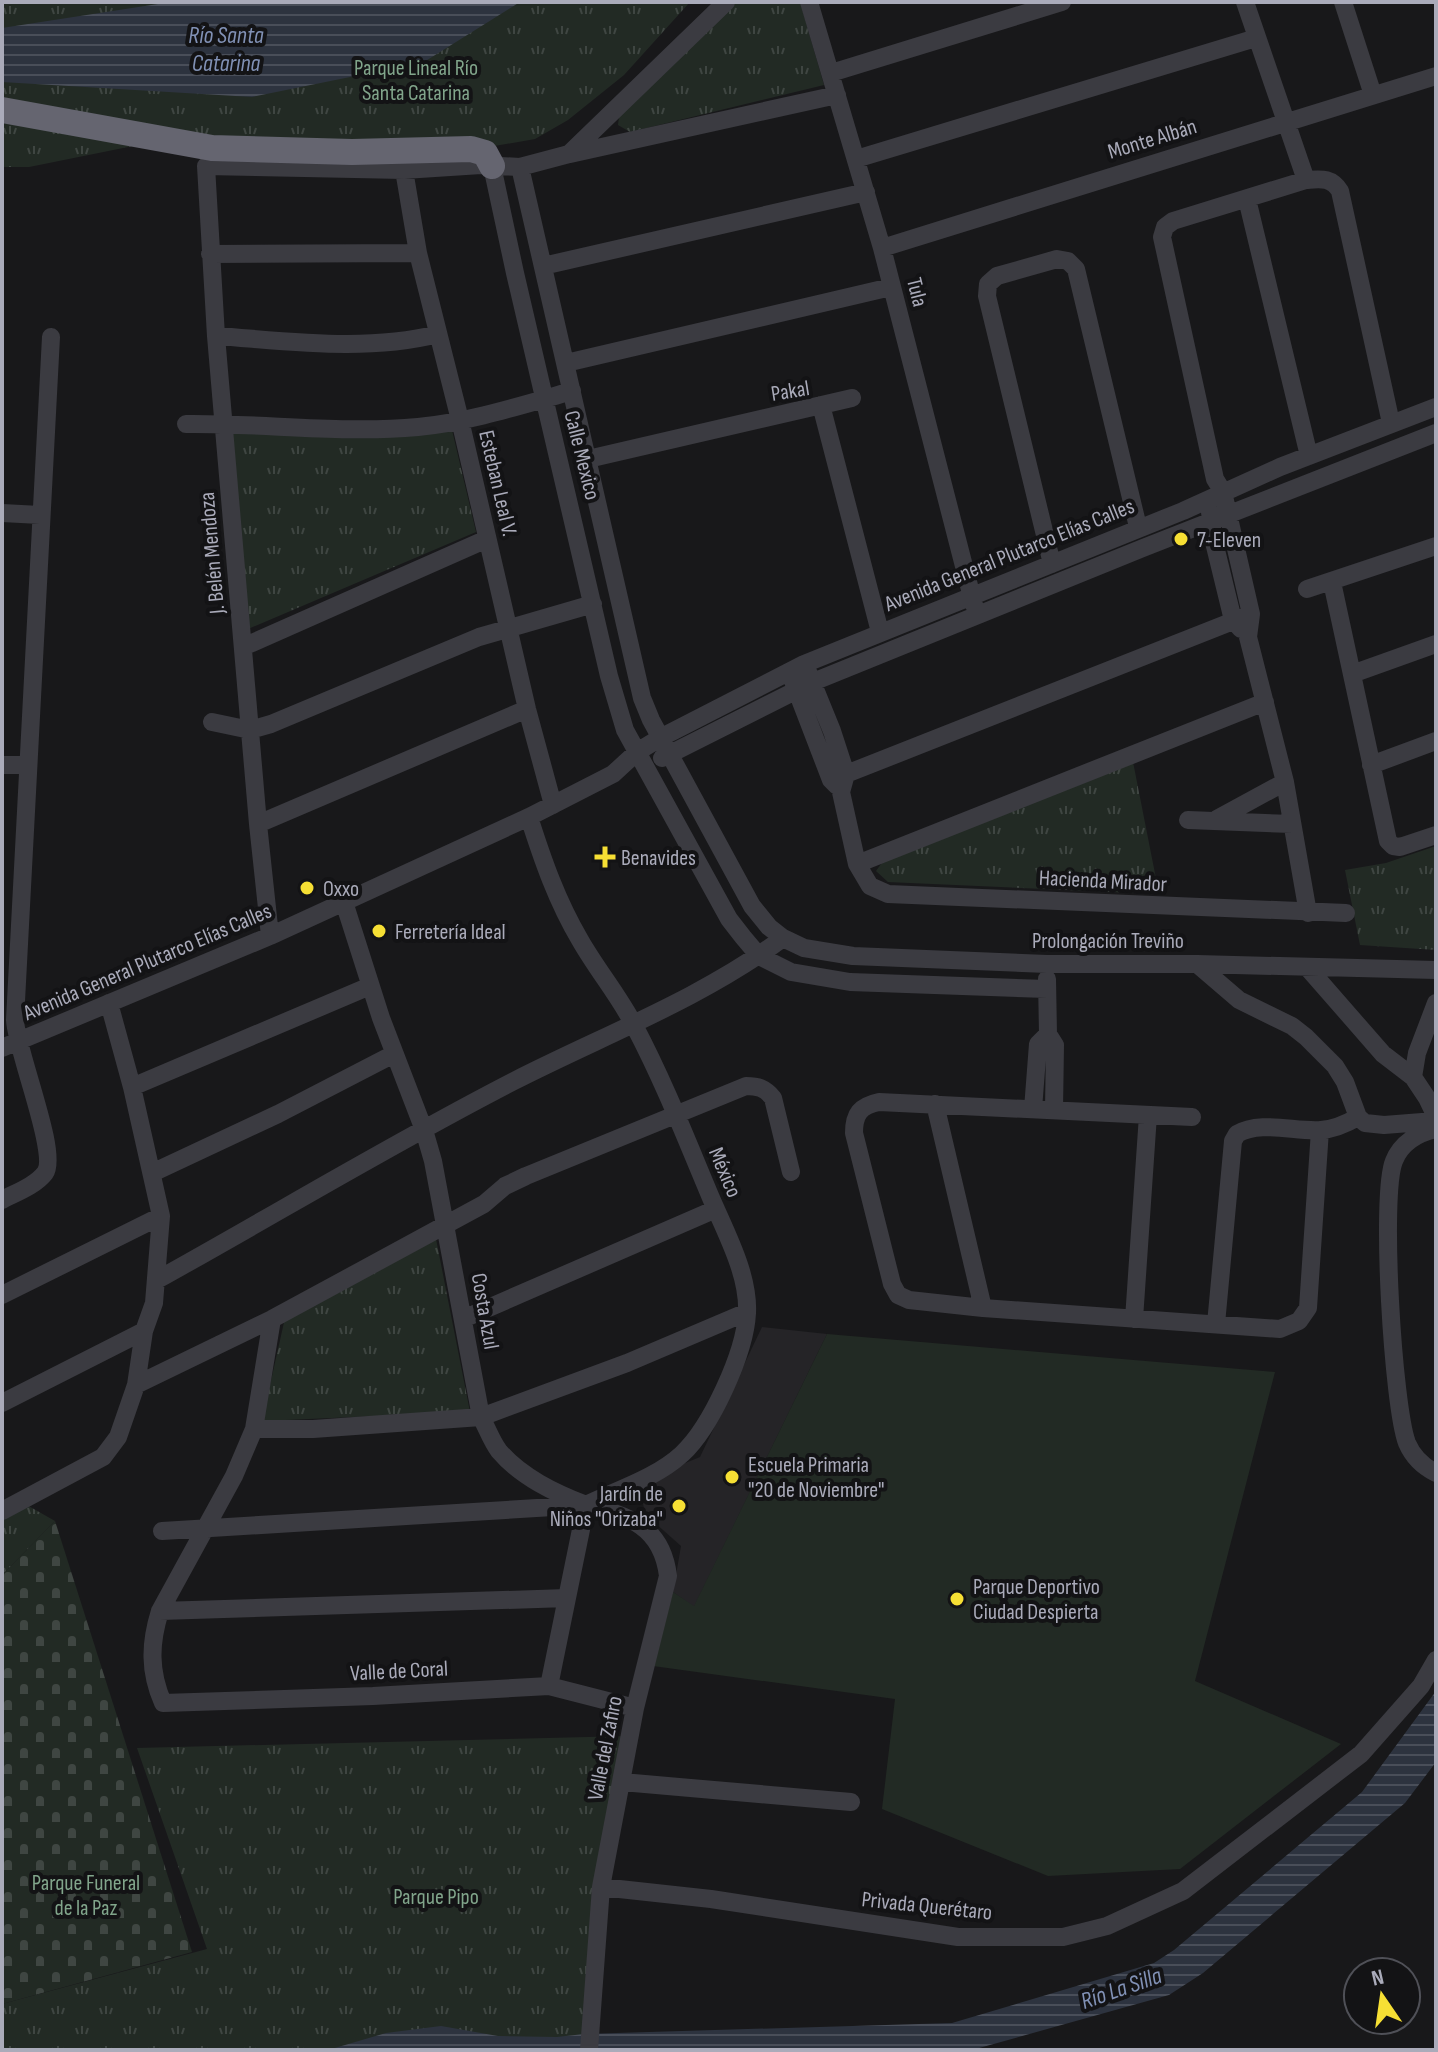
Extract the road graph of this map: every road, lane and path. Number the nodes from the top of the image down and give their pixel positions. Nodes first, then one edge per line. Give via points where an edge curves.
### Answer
1 (726, 2) edge
2 (809, 2) edge
3 (1062, 2) edge
4 (1245, 2) edge
5 (1343, 2) edge
6 (1256, 38) junction
7 (831, 73) junction
8 (1436, 76) edge
9 (837, 95) junction
10 (1373, 95) junction
11 (2, 110) edge
12 (1286, 122) junction
13 (569, 154) junction
14 (209, 157) junction
15 (856, 159) junction
16 (492, 166) junction
17 (520, 167) junction
18 (404, 170) junction
19 (1306, 180) junction
20 (866, 192) junction
21 (1247, 199) junction
22 (882, 248) junction
23 (418, 253) junction
24 (210, 254) junction
25 (543, 266) junction
26 (891, 287) junction
27 (438, 334) junction
28 (216, 336) junction
29 (51, 337) dead end
30 (566, 363) junction
31 (572, 391) junction
32 (852, 398) dead end
33 (544, 399) junction
34 (821, 405) junction
35 (1436, 407) edge
36 (460, 420) junction
37 (1391, 423) junction
38 (186, 424) dead end
39 (224, 424) junction
40 (1436, 433) edge
41 (1309, 456) junction
42 (588, 459) junction
43 (1280, 467) junction
44 (1215, 490) junction
45 (1289, 490) junction
46 (2, 513) edge
47 (40, 515) junction
48 (1219, 518) junction
49 (1138, 527) junction
50 (487, 539) junction
51 (1436, 546) edge
52 (1052, 564) junction
53 (1332, 582) junction
54 (1307, 589) dead end
55 (971, 596) junction
56 (593, 604) junction
57 (977, 617) junction
58 (1242, 617) junction
59 (508, 626) junction
60 (880, 632) junction
61 (1436, 644) edge
62 (243, 647) junction
63 (796, 668) junction
64 (1352, 674) junction
65 (805, 686) junction
66 (1265, 702) junction
67 (527, 709) junction
68 (212, 722) dead end
69 (250, 730) junction
70 (660, 738) junction
71 (1436, 741) edge
72 (670, 754) junction
73 (641, 759) junction
74 (2, 765) edge
75 (27, 765) junction
76 (1371, 765) junction
77 (839, 782) junction
78 (1285, 782) junction
79 (553, 805) junction
80 (529, 817) junction
81 (1188, 820) dead end
82 (1215, 820) junction
83 (258, 824) junction
84 (1292, 824) junction
85 (1436, 835) edge
86 (860, 871) junction
87 (344, 902) junction
88 (1308, 913) junction
89 (1346, 913) dead end
90 (270, 936) junction
91 (783, 938) junction
92 (759, 956) junction
93 (1047, 964) junction
94 (1197, 964) junction
95 (1307, 967) junction
96 (1436, 970) edge
97 (370, 986) junction
98 (1047, 989) junction
99 (109, 1003) junction
100 (1436, 1003) edge
101 (634, 1024) junction
102 (1048, 1034) junction
103 (10, 1044) edge
104 (394, 1054) junction
105 (1413, 1077) junction
106 (132, 1087) junction
107 (935, 1104) junction
108 (1033, 1109) junction
109 (1054, 1109) junction
110 (675, 1113) junction
111 (1148, 1115) junction
112 (1192, 1117) dead end
113 (1358, 1117) junction
114 (1436, 1119) edge
115 (1436, 1129) edge
116 (424, 1130) junction
117 (1320, 1130) junction
118 (791, 1172) dead end
119 (152, 1173) junction
120 (2, 1200) edge
121 (716, 1209) junction
122 (161, 1216) junction
123 (446, 1224) junction
124 (157, 1280) junction
125 (2, 1295) edge
126 (983, 1308) junction
127 (747, 1312) junction
128 (272, 1319) junction
129 (463, 1319) junction
130 (1134, 1319) junction
131 (1216, 1324) junction
132 (144, 1331) junction
133 (136, 1385) junction
134 (2, 1403) edge
135 (481, 1417) junction
136 (254, 1429) junction
137 (1436, 1473) edge
138 (629, 1484) junction
139 (586, 1505) junction
140 (2, 1511) edge
141 (627, 1516) junction
142 (204, 1529) junction
143 (162, 1531) dead end
144 (567, 1598) junction
145 (160, 1611) junction
146 (1436, 1660) edge
147 (549, 1686) junction
148 (635, 1708) junction
149 (622, 1782) junction
150 (851, 1802) dead end
151 (601, 1887) junction
152 (589, 2050) edge

1 - 13 street
2 - 7 street, Tula
3 - 7 street
4 - 6 street
5 - 10 street
6 - 12 street
6 - 15 street
7 - 9 street, Tula
8 - 10 street, Monte Albán
9 - 13 street
9 - 15 street, Tula
10 - 12 street, Monte Albán
11 - 14 highway
12 - 19 street
12 - 22 street, Monte Albán
13 - 17 street
14 - 16 highway via 471,149 485,153
14 - 18 street
14 - 24 street, J. Belén Mendoza
15 - 20 street, Tula
16 - 17 street
16 - 18 street
16 - 33 street, Calle Mexico
17 - 25 street, Calle Mexico
18 - 23 street, Esteban Leal V.
19 - 21 street
19 - 37 street via 1326,179 1340,191
20 - 22 street, Tula
20 - 25 street
21 - 41 street
21 - 44 street via 1173,221 1162,237
22 - 26 street, Tula
23 - 24 street
23 - 27 street, Esteban Leal V.
24 - 28 street, J. Belén Mendoza
25 - 30 street, Calle Mexico
26 - 30 street
26 - 55 street, Tula
27 - 28 street via 377,344
27 - 36 street, Esteban Leal V.
28 - 39 street, J. Belén Mendoza
29 - 47 street
30 - 31 street, Calle Mexico
31 - 33 street
31 - 42 street, Calle Mexico
32 - 34 street
33 - 36 street
33 - 56 street, Calle Mexico
34 - 42 street, Pakal
34 - 60 street, Pakal
35 - 37 street, Avenida General Plutarco Elías Calles
36 - 39 street via 383,429
36 - 50 street, Esteban Leal V.
37 - 41 street, Avenida General Plutarco Elías Calles
38 - 39 street
39 - 62 street, J. Belén Mendoza
40 - 45 street, Avenida General Plutarco Elías Calles
41 - 43 street, Avenida General Plutarco Elías Calles
42 - 70 street, Calle Mexico via 642,698
43 - 44 street, Avenida General Plutarco Elías Calles
43 - 45 street
44 - 48 street
44 - 49 street, Avenida General Plutarco Elías Calles
45 - 48 street, Avenida General Plutarco Elías Calles
46 - 47 street
47 - 75 street
48 - 57 street, Avenida General Plutarco Elías Calles
48 - 58 street
49 - 52 street, Avenida General Plutarco Elías Calles
49 - 52 street via 1076,269 1057,259 997,276 988,284 987,296
50 - 59 street, Esteban Leal V.
50 - 62 street
51 - 53 street
52 - 55 street, Avenida General Plutarco Elías Calles
53 - 54 street
53 - 64 street
55 - 57 street, Tula
55 - 60 street, Avenida General Plutarco Elías Calles
56 - 59 street
56 - 73 street, Calle Mexico via 618,708
57 - 65 street, Avenida General Plutarco Elías Calles
58 - 66 street
58 - 77 street
59 - 67 street, Esteban Leal V.
59 - 69 street
60 - 63 street, Avenida General Plutarco Elías Calles
61 - 64 street
62 - 69 street, J. Belén Mendoza
63 - 65 street
63 - 70 street, Avenida General Plutarco Elías Calles
64 - 76 street
65 - 72 street, Avenida General Plutarco Elías Calles
65 - 77 street
66 - 78 street
66 - 86 street
67 - 79 street, Esteban Leal V.
67 - 83 street
68 - 69 street
69 - 83 street, J. Belén Mendoza
70 - 72 street, Calle Mexico
70 - 73 street, Avenida General Plutarco Elías Calles
71 - 76 street
72 - 73 street, Avenida General Plutarco Elías Calles
72 - 91 street, Prolongación Treviño via 752,906
73 - 79 street, Avenida General Plutarco Elías Calles
73 - 92 street via 729,919
74 - 75 street
75 - 103 street
76 - 85 street via 1388,841 1400,847
77 - 86 street
78 - 82 street
78 - 84 street
79 - 80 street, Avenida General Plutarco Elías Calles
80 - 87 street, Avenida General Plutarco Elías Calles
80 - 101 street, México via 563,910
81 - 82 street
82 - 84 street
83 - 90 street, J. Belén Mendoza
84 - 88 street
86 - 88 street, Hacienda Mirador via 870,886 888,894
87 - 90 street, Avenida General Plutarco Elías Calles
87 - 97 street, Costa Azul
88 - 89 street, Hacienda Mirador
90 - 99 street, Avenida General Plutarco Elías Calles
91 - 92 street
91 - 93 street, Prolongación Treviño via 804,948 853,956
92 - 98 street via 791,972 850,982
92 - 101 street
93 - 94 street, Prolongación Treviño
93 - 98 street
94 - 95 street, Prolongación Treviño
94 - 113 street via 1239,1000 1306,1037 1335,1066
95 - 96 street, Prolongación Treviño
95 - 105 street via 1383,1054
97 - 104 street, Costa Azul
97 - 106 street
98 - 102 street
99 - 103 street, Avenida General Plutarco Elías Calles
99 - 106 street
100 - 105 street
101 - 110 street, México
101 - 116 street
102 - 108 street via 1038,1044
102 - 109 street via 1055,1045
103 - 120 street via 47,1144 49,1163 39,1179
104 - 116 street, Costa Azul
104 - 119 street
105 - 114 street
106 - 119 street
107 - 108 street
107 - 126 street
107 - 126 street via 879,1102 860,1109 854,1133 898,1295
108 - 109 street
109 - 111 street
110 - 118 street via 746,1086 767,1091
110 - 121 street, México
110 - 123 street via 505,1186
111 - 112 street
111 - 130 street
113 - 114 street via 1372,1124
113 - 117 street
115 - 137 street via 1403,1146 1389,1183 1393,1339 1403,1427 1414,1455
116 - 123 street, Costa Azul
116 - 124 street
117 - 131 street via 1254,1128 1233,1141
117 - 131 street via 1308,1308 1299,1321 1280,1329
119 - 122 street
121 - 127 street, México via 736,1258
121 - 129 street
122 - 124 street
122 - 125 street
123 - 128 street
123 - 129 street, Costa Azul
124 - 132 street
126 - 130 street
127 - 135 street
127 - 138 street, México via 743,1342 702,1427 683,1453
128 - 133 street
128 - 136 street
129 - 135 street, Costa Azul
130 - 131 street
132 - 133 street
132 - 134 street
133 - 140 street via 118,1437 103,1457
135 - 136 street
135 - 139 street, Costa Azul via 498,1449 518,1469
136 - 142 street
138 - 139 street, México
138 - 141 street
139 - 141 street, Valle del Zafiro
139 - 142 street
139 - 144 street
141 - 148 street, Valle del Zafiro via 658,1543 668,1576
142 - 143 street
142 - 145 street
144 - 145 street
144 - 147 street
145 - 147 street, Valle de Coral via 151,1649 163,1703
146 - 151 street, Privada Querétaro via 1421,1686 1361,1754 1183,1891 1107,1926 1063,1937 958,1937
147 - 148 street, Valle de Coral
148 - 149 street, Valle del Zafiro
149 - 150 street
149 - 151 street, Valle del Zafiro
151 - 152 street, Valle del Zafiro

